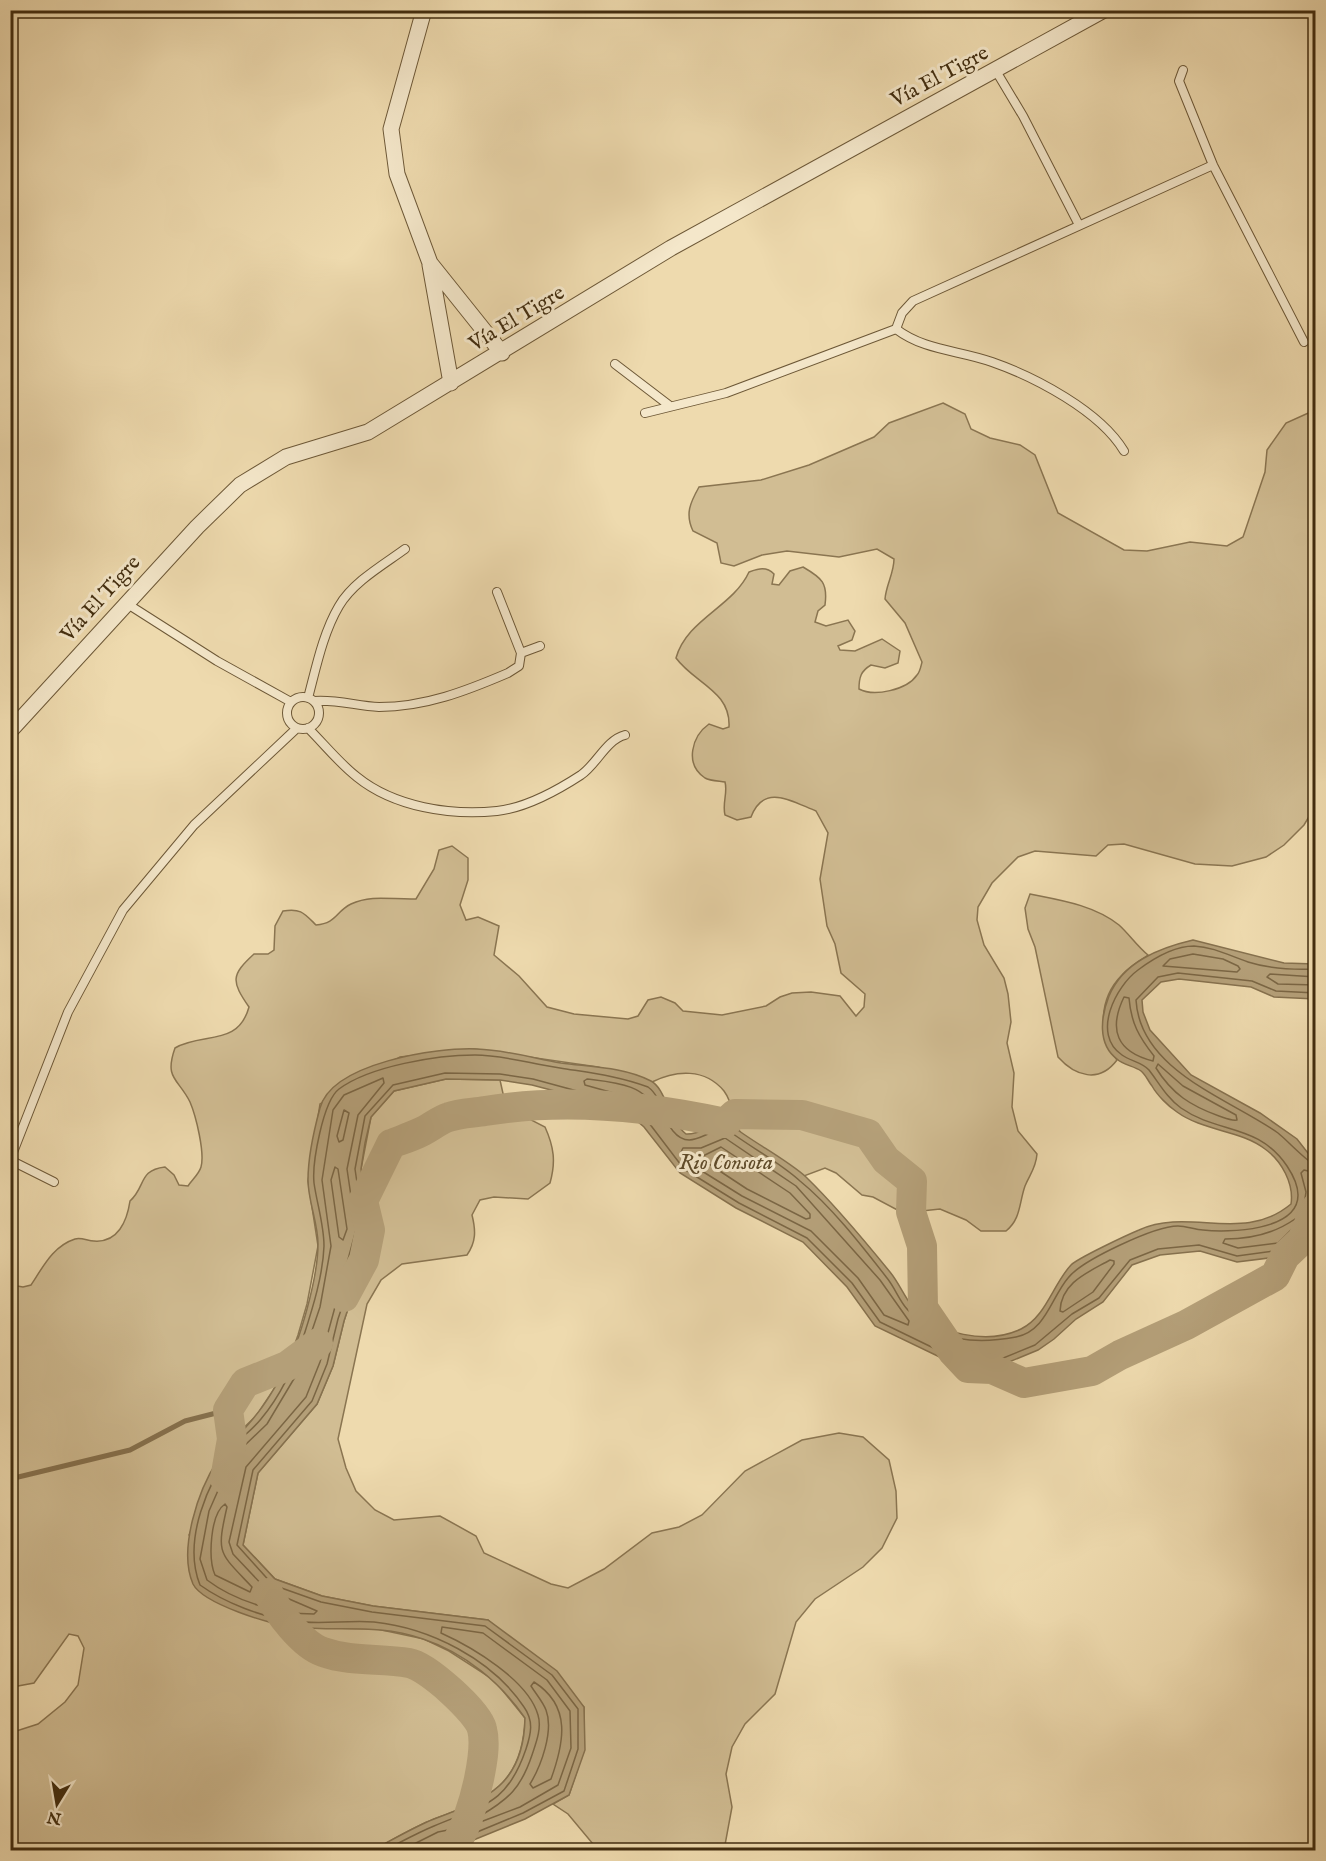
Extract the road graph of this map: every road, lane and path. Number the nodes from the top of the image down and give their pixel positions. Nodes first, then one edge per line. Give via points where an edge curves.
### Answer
1 (424, 10) edge
2 (1104, 10) edge
3 (1183, 69) dead end
4 (996, 71) junction
5 (1213, 165) junction
6 (1079, 225) junction
7 (430, 263) junction
8 (896, 329) junction
9 (1304, 342) dead end
10 (502, 353) junction
11 (615, 364) dead end
12 (451, 383) junction
13 (670, 406) junction
14 (645, 413) dead end
15 (1124, 451) dead end
16 (405, 549) dead end
17 (496, 592) dead end
18 (126, 603) junction
19 (540, 646) dead end
20 (521, 653) junction
21 (311, 699) junction
22 (291, 702) junction
23 (297, 728) junction
24 (308, 728) junction
25 (10, 731) edge
26 (625, 735) dead end
27 (54, 1182) dead end

1 - 7 street via 391,129 397,174
2 - 4 street, Vía El Tigre
3 - 5 lane via 1179,81
4 - 6 lane
4 - 10 street, Vía El Tigre via 671,248
5 - 6 lane
5 - 9 lane
6 - 8 lane via 913,301 902,313
7 - 10 street
7 - 12 street
8 - 13 lane via 726,393
8 - 15 lane via 924,345 992,362 1049,388 1113,432
10 - 12 street, Vía El Tigre
11 - 13 lane
12 - 18 street, Vía El Tigre via 368,432 286,457 240,485
13 - 14 lane
16 - 21 lane via 339,605 328,629
17 - 20 lane
18 - 22 lane
18 - 25 street, Vía El Tigre
19 - 20 lane
20 - 21 lane via 519,666 508,674 414,705 376,707
21 - 22 lane via 299,697
21 - 24 lane via 319,715
22 - 23 lane via 287,714
23 - 24 lane
23 - 27 lane via 194,825 123,910 68,1012 10,1160
24 - 26 lane via 357,777 383,793 450,812 499,811 534,800 582,774 615,738

